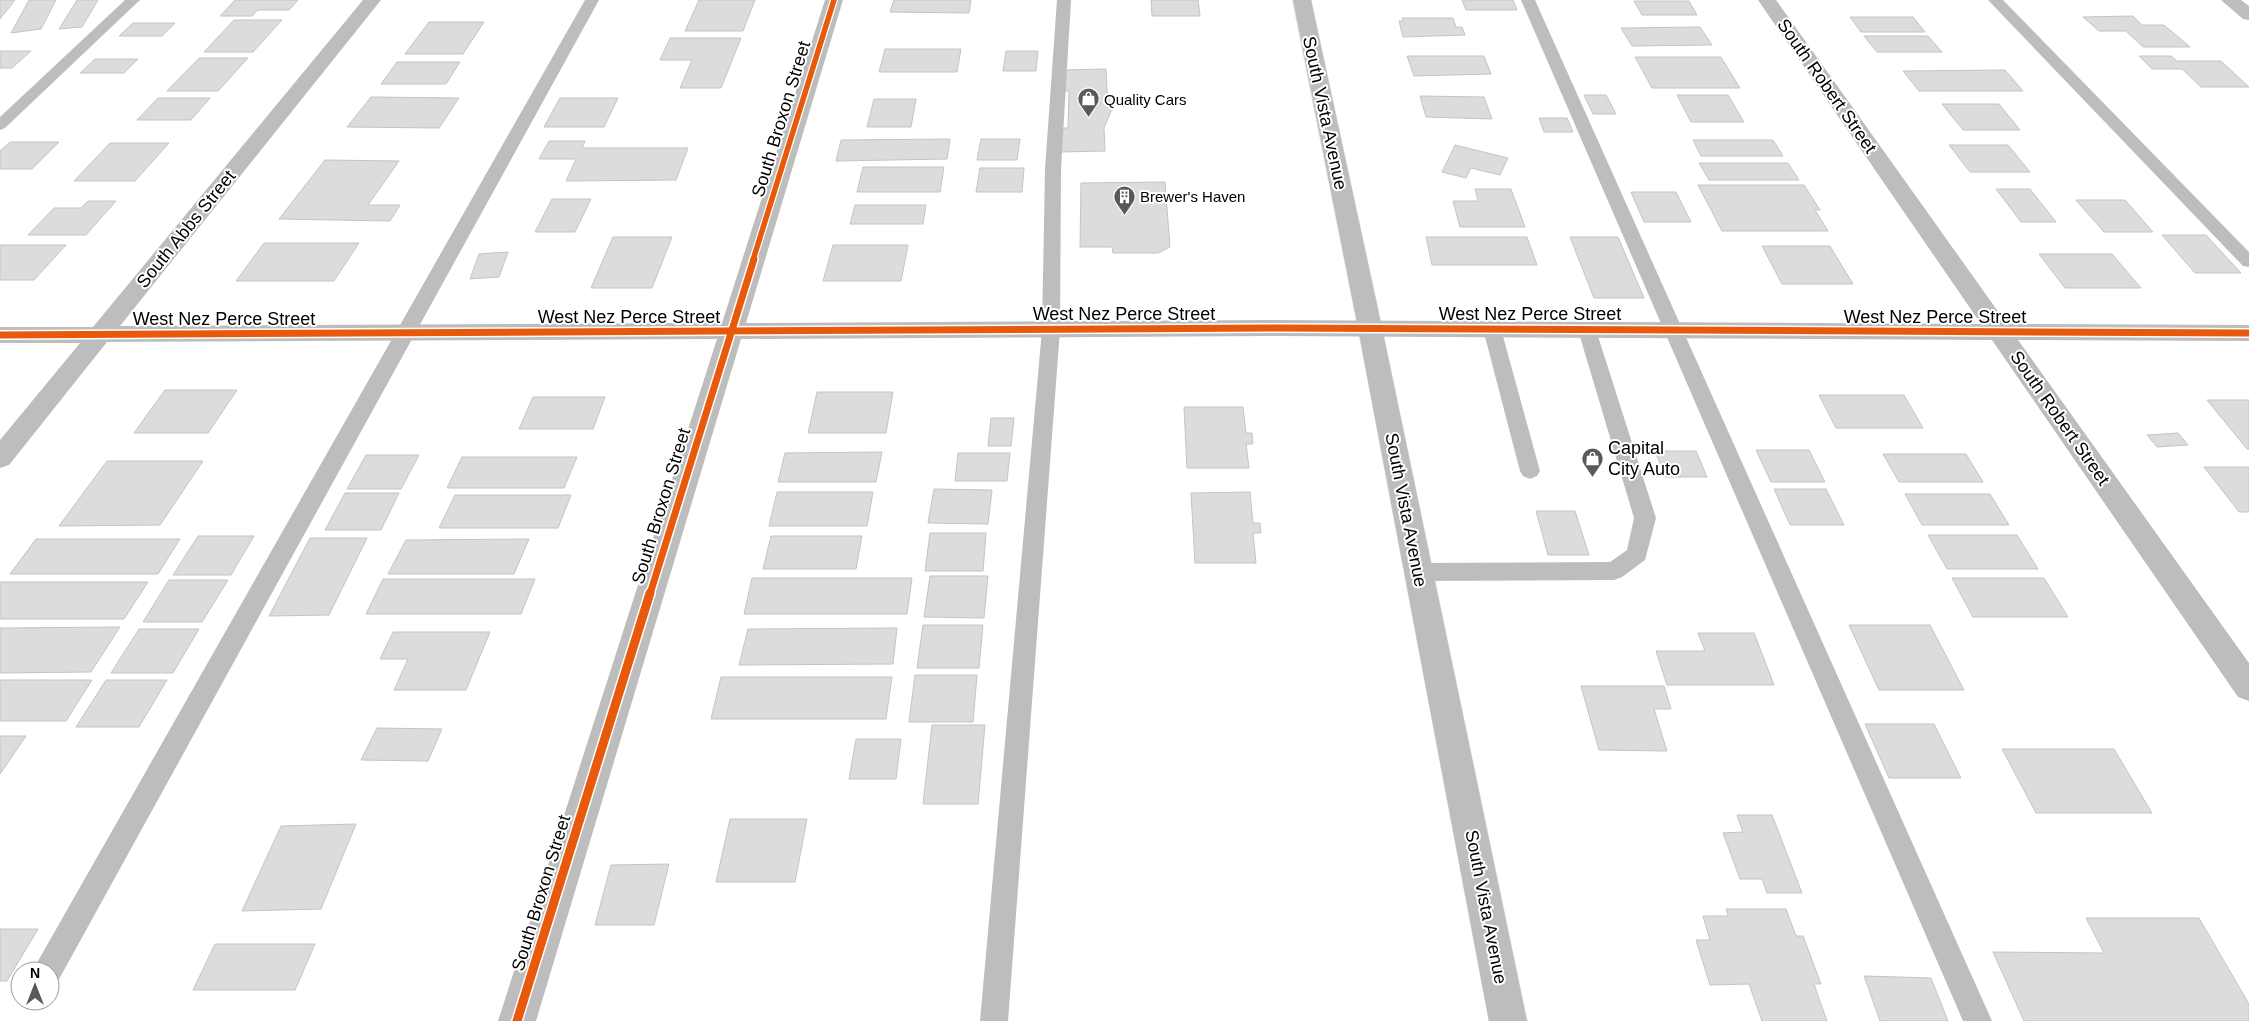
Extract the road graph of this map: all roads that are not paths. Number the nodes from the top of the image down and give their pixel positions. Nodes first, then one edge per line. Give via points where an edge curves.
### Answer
1 (133, 0) edge
2 (372, 0) edge
3 (592, 0) edge
4 (834, 0) edge
5 (1064, 0) edge
6 (1302, 0) edge
7 (1528, 0) edge
8 (1767, 0) edge
9 (1996, 0) edge
10 (2230, 0) edge
11 (2249, 16) edge
12 (0, 125) edge
13 (2249, 262) edge
14 (1370, 328) junction
15 (1492, 329) junction
16 (1051, 330) junction
17 (1587, 330) junction
18 (1675, 330) junction
19 (731, 331) junction
20 (406, 333) junction
21 (2000, 333) junction
22 (100, 334) junction
23 (2249, 334) edge
24 (0, 335) edge
25 (0, 458) edge
26 (1530, 471) dead end
27 (1419, 572) junction
28 (2249, 688) edge
29 (54, 961) edge
30 (517, 1021) edge
31 (994, 1021) edge
32 (1508, 1021) edge
33 (1978, 1021) edge

1 - 12 lane
2 - 22 street, South Abbs Street
3 - 20 lane
4 - 19 street, South Broxon Street
5 - 16 lane via 1053,169
6 - 14 street, South Vista Avenue
7 - 18 lane
8 - 21 street, South Robert Street
9 - 13 lane
10 - 11 street
14 - 15 street, West Nez Perce Street
14 - 16 street, West Nez Perce Street
14 - 27 street, South Vista Avenue
15 - 17 street, West Nez Perce Street
15 - 26 lane
16 - 19 street, West Nez Perce Street
16 - 31 lane
17 - 18 street, West Nez Perce Street
17 - 27 lane via 1645,518 1637,554 1614,571
18 - 21 street, West Nez Perce Street
18 - 33 lane
19 - 20 street, West Nez Perce Street
19 - 30 street, South Broxon Street
20 - 22 street, West Nez Perce Street
20 - 29 lane
21 - 23 street, West Nez Perce Street
21 - 28 street, South Robert Street
22 - 24 street, West Nez Perce Street
22 - 25 street, South Abbs Street
27 - 32 street, South Vista Avenue

